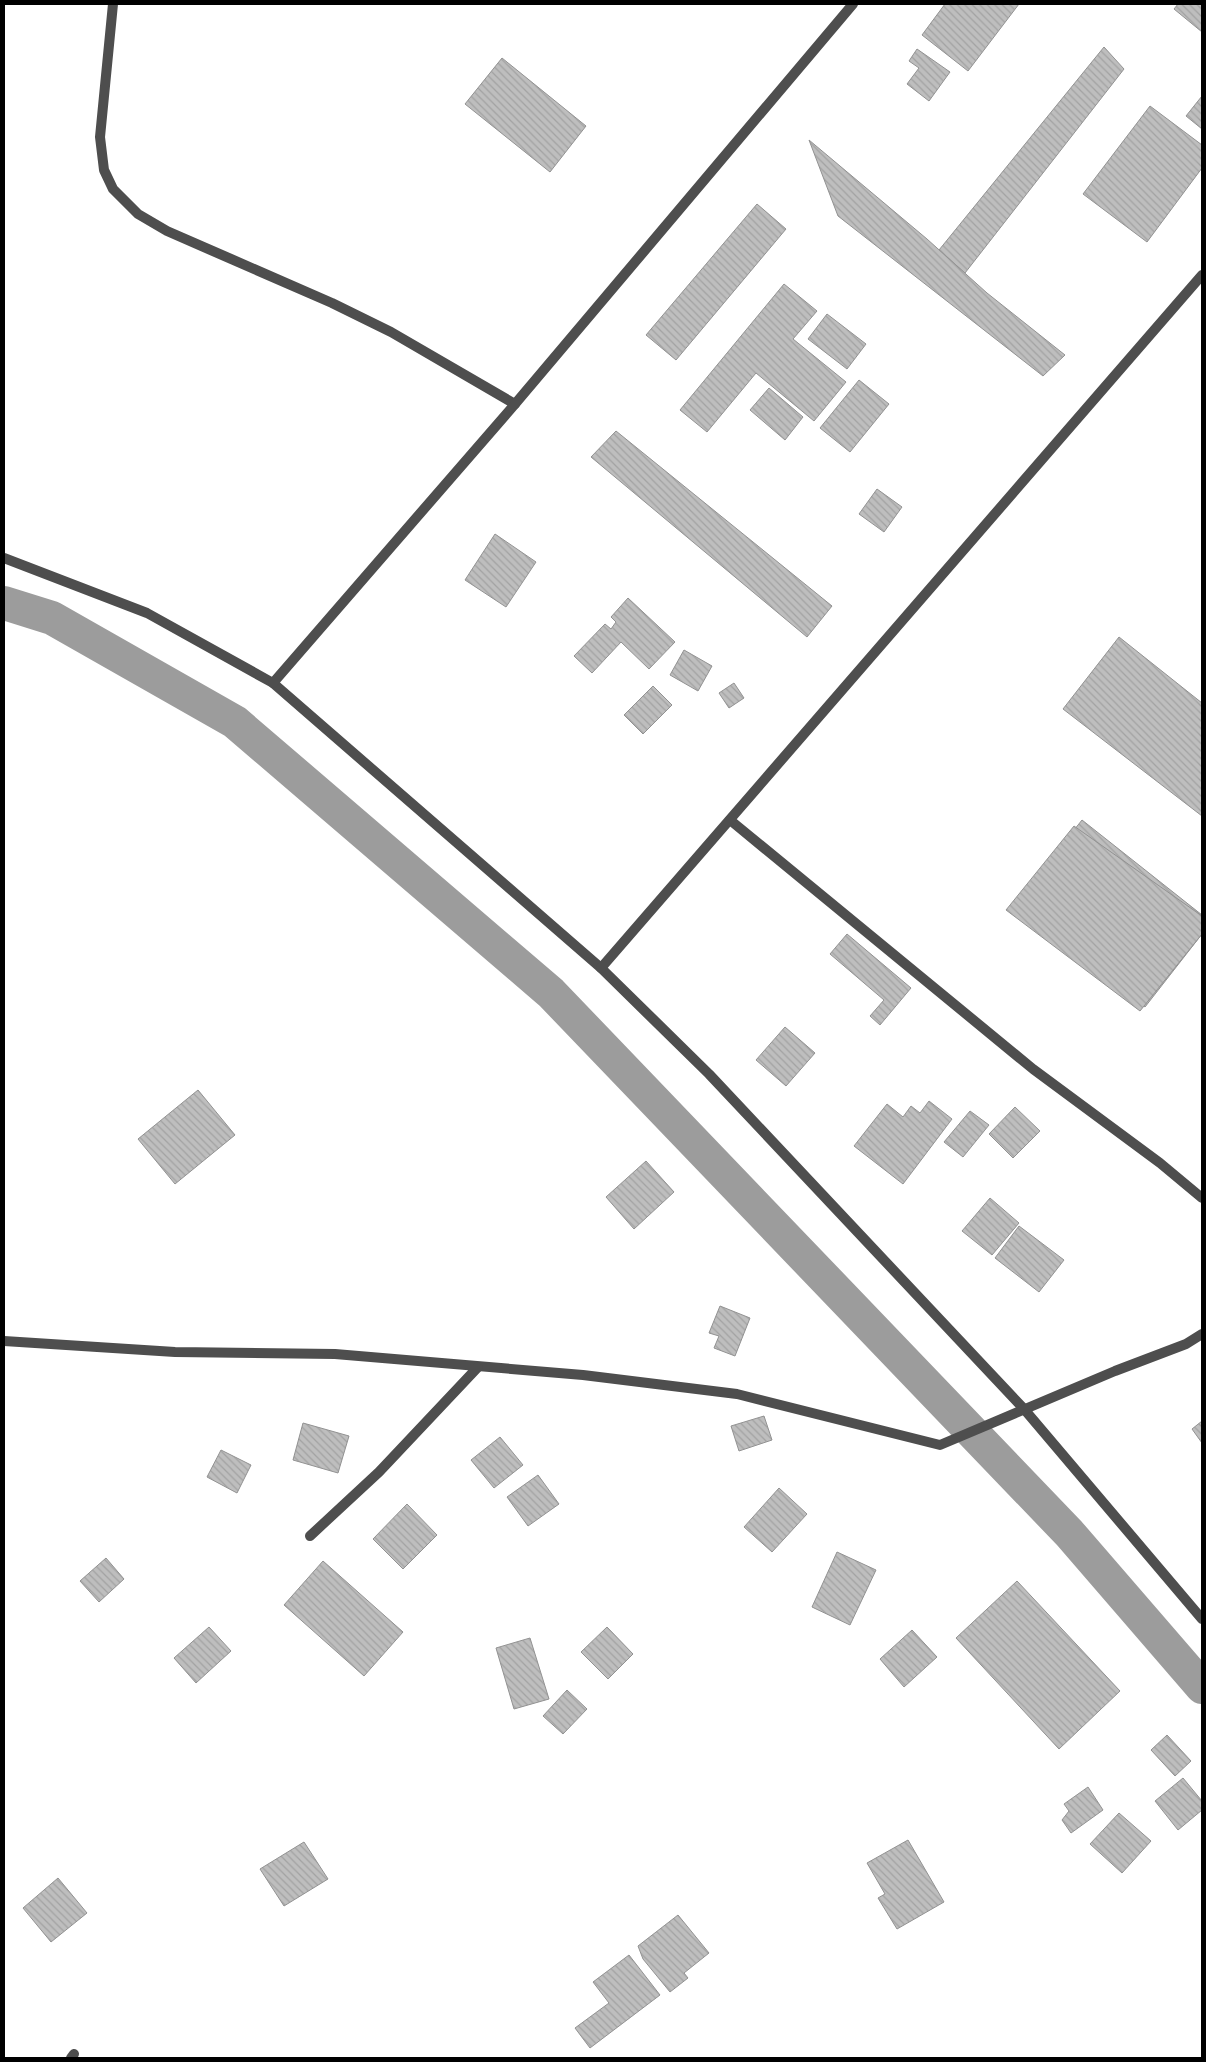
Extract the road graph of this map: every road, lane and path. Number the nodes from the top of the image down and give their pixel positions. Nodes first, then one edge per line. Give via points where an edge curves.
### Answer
1 (113, 4) edge
2 (853, 4) edge
3 (1202, 275) edge
4 (515, 404) junction
5 (4, 558) edge
6 (273, 683) junction
7 (730, 820) junction
8 (601, 968) junction
9 (1202, 1198) edge
10 (1202, 1334) edge
11 (4, 1341) edge
12 (478, 1367) junction
13 (1023, 1410) junction
14 (310, 1536) dead end
15 (1202, 1619) edge

1 - 4 street via 100,137 104,170 112,189 138,214 167,232 332,303 390,332
2 - 4 street
3 - 7 street
4 - 6 street
5 - 6 street via 146,613
6 - 8 street
7 - 8 street
7 - 9 street via 1026,1063
8 - 13 street via 710,1074
10 - 13 street via 1186,1344
11 - 12 street via 175,1352 335,1354
12 - 13 street via 583,1375 737,1394 940,1445
12 - 14 street via 379,1472
13 - 15 street

